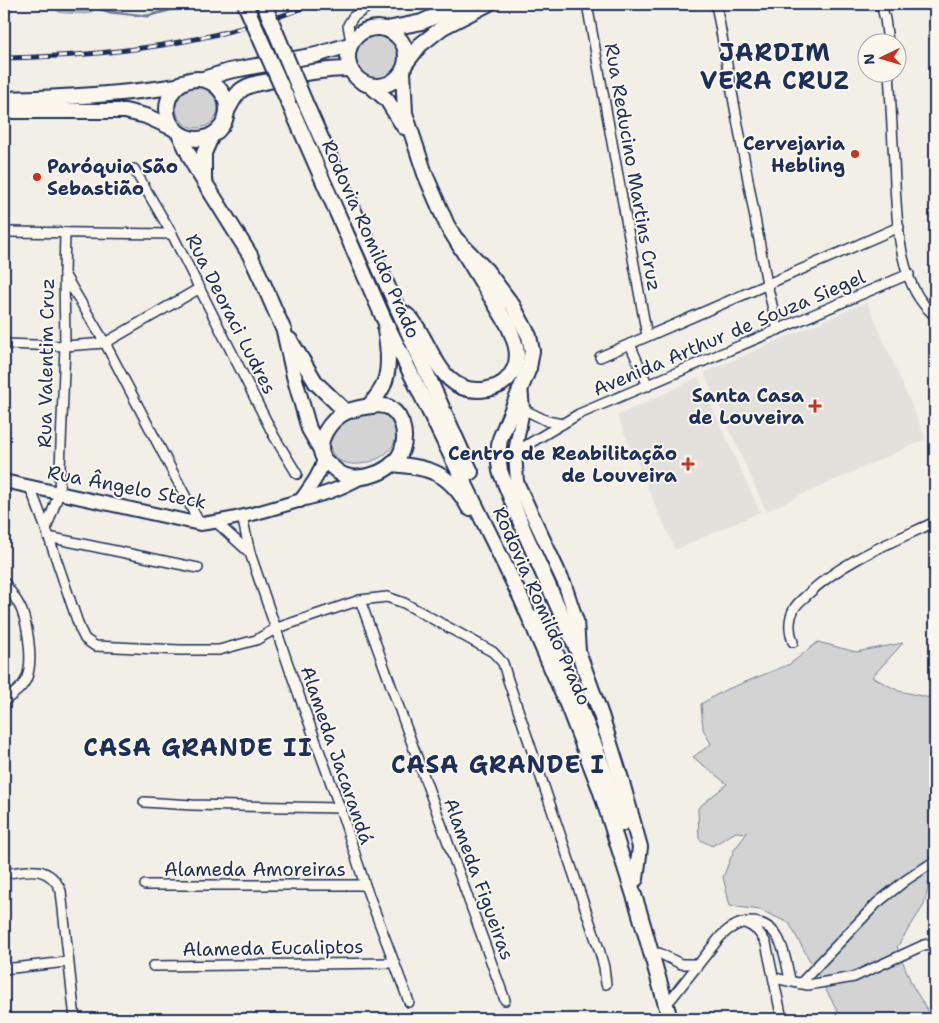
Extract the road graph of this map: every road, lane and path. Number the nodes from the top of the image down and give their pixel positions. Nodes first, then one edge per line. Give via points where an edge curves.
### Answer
1 (245, 4) edge
2 (264, 4) edge
3 (372, 4) edge
4 (462, 4) edge
5 (488, 4) edge
6 (587, 4) edge
7 (716, 4) edge
8 (881, 4) edge
9 (387, 29) junction
10 (887, 32) edge
11 (350, 44) junction
12 (404, 67) junction
13 (350, 69) junction
14 (203, 79) junction
15 (890, 82) edge
16 (176, 86) junction
17 (371, 86) junction
18 (4, 99) edge
19 (4, 111) edge
20 (228, 111) junction
21 (177, 131) junction
22 (212, 135) junction
23 (414, 142) junction
24 (134, 169) dead end
25 (204, 182) junction
26 (899, 227) junction
27 (4, 232) edge
28 (66, 233) junction
29 (172, 234) junction
30 (457, 240) junction
31 (64, 274) junction
32 (909, 274) junction
33 (767, 284) junction
34 (200, 288) junction
35 (398, 309) junction
36 (935, 316) edge
37 (383, 317) junction
38 (778, 330) junction
39 (284, 331) junction
40 (647, 336) junction
41 (105, 343) junction
42 (4, 344) edge
43 (630, 344) junction
44 (65, 346) junction
45 (600, 357) dead end
46 (648, 386) junction
47 (521, 387) junction
48 (369, 406) junction
49 (523, 409) junction
50 (346, 412) junction
51 (562, 424) junction
52 (515, 452) junction
53 (323, 454) junction
54 (392, 464) junction
55 (297, 474) dead end
56 (362, 477) junction
57 (4, 481) edge
58 (30, 487) junction
59 (60, 493) junction
60 (300, 501) junction
61 (242, 516) junction
62 (216, 522) junction
63 (935, 522) edge
64 (200, 524) junction
65 (47, 533) junction
66 (250, 553) junction
67 (198, 568) dead end
68 (4, 582) edge
69 (521, 598) junction
70 (360, 600) junction
71 (276, 628) junction
72 (793, 642) dead end
73 (579, 654) junction
74 (4, 700) edge
75 (144, 802) dead end
76 (340, 808) junction
77 (935, 861) edge
78 (4, 874) edge
79 (636, 878) junction
80 (145, 886) dead end
81 (365, 886) junction
82 (742, 922) junction
83 (935, 943) edge
84 (659, 953) junction
85 (67, 962) junction
86 (394, 963) junction
87 (697, 964) junction
88 (154, 966) dead end
89 (4, 969) edge
90 (774, 978) junction
91 (790, 980) junction
92 (606, 984) dead end
93 (800, 984) junction
94 (671, 998) junction
95 (505, 1000) dead end
96 (409, 1002) dead end
97 (75, 1019) edge
98 (670, 1019) edge
99 (676, 1019) edge
100 (782, 1019) edge

1 - 37 main road, Rodovia Romildo Prado, bridge
2 - 35 main road, Rodovia Romildo Prado, bridge
3 - 11 street via 353,17 348,25
4 - 9 main road via 422,22
5 - 12 main road via 443,27 420,45
6 - 40 street, Rua Reducino Martins Cruz
7 - 33 street
8 - 10 street
9 - 11 main road via 366,29 357,34
9 - 12 main road via 403,43 406,53
11 - 13 main road via 347,62
11 - 14 main road
12 - 17 main road via 390,84
12 - 23 main road via 405,113
13 - 17 main road via 362,83
13 - 20 main road via 321,70 248,86 240,91
14 - 16 main road via 189,80
14 - 20 main road via 221,90
15 - 26 street
16 - 18 main road via 129,93
16 - 21 main road via 167,107 169,119
17 - 23 main road via 387,100
19 - 21 main road via 124,111 146,116
20 - 22 main road via 223,125
21 - 22 main road via 195,139
21 - 25 main road
22 - 25 main road via 204,153
23 - 30 main road via 442,214
24 - 29 street, Rua Deoraci Ludres
25 - 39 main road via 250,255
26 - 32 street
26 - 33 street
27 - 28 street
28 - 29 street
28 - 31 street, Rua Valentim Cruz
29 - 34 street, Rua Deoraci Ludres
30 - 35 main road via 502,312 515,340 515,367 508,379 495,388 483,390 458,386 438,366 412,319
30 - 47 main road via 494,281 526,329 532,351
31 - 41 street
31 - 44 street, Rua Valentim Cruz
32 - 36 street via 922,303
32 - 38 street, Avenida Arthur de Souza Siegel
33 - 38 street
33 - 40 street
34 - 41 street
34 - 55 street, Rua Deoraci Ludres via 274,436
35 - 79 main road, Rodovia Romildo Prado via 578,701 609,784
37 - 48 main road via 388,367 384,385
37 - 69 main road, Rodovia Romildo Prado
38 - 46 street, Avenida Arthur de Souza Siegel
39 - 50 main road via 316,383
39 - 53 main road via 298,394
40 - 43 street
41 - 44 street
41 - 64 street
42 - 44 street
43 - 45 street
43 - 46 street
44 - 59 street, Rua Valentim Cruz
46 - 51 street, Avenida Arthur de Souza Siegel
47 - 49 main road
47 - 73 main road via 500,439 500,471
48 - 50 main road
48 - 54 main road via 390,408 403,424 403,446
49 - 51 street via 547,421
49 - 52 main road
50 - 53 main road via 326,430 322,440
51 - 52 street, Avenida Arthur de Souza Siegel
52 - 73 main road via 517,482 565,586 577,621
53 - 56 main road via 341,474
53 - 60 main road via 322,468
54 - 56 main road, Rua Ângelo Steck
54 - 69 main road via 427,469 454,486
56 - 60 main road, Rua Ângelo Steck via 325,495
57 - 58 main road, Rua Ângelo Steck
58 - 59 main road, Rua Ângelo Steck
58 - 65 street
59 - 64 main road, Rua Ângelo Steck
59 - 65 street, Rua Valentim Cruz
60 - 61 main road, Rua Ângelo Steck
61 - 62 main road, Rua Ângelo Steck
61 - 66 street, Alameda Jacarandá
62 - 64 main road, Rua Ângelo Steck
62 - 66 street
63 - 72 street via 886,545 817,585 794,608 789,633
65 - 67 street
65 - 71 street via 80,629 85,639 95,646 219,650 256,640
66 - 71 street, Alameda Jacarandá
68 - 74 street via 22,612 30,665 26,682
69 - 98 main road, Rodovia Romildo Prado via 600,789
70 - 71 street
70 - 92 street via 387,597 404,603 493,652 503,663 599,949
70 - 95 street, Alameda Figueiras
71 - 76 street, Alameda Jacarandá
73 - 79 main road via 635,826 640,847
75 - 76 street
76 - 81 street, Alameda Jacarandá
77 - 93 street via 877,903
78 - 85 street via 27,870 45,872 53,877 61,891
79 - 84 main road, Rodovia Romildo Prado
80 - 81 street, Alameda Amoreiras
81 - 86 street, Alameda Jacarandá
82 - 87 street via 727,929
82 - 90 street via 752,925 766,943
82 - 91 street via 760,922 772,929 780,942
83 - 93 street via 854,977
84 - 87 street via 681,964
84 - 94 main road, Rodovia Romildo Prado
85 - 89 street
85 - 97 street
86 - 88 street, Alameda Eucaliptos
86 - 96 street, Alameda Jacarandá
87 - 94 street
90 - 91 street
90 - 100 street
91 - 93 street
94 - 99 main road, Rodovia Romildo Prado

